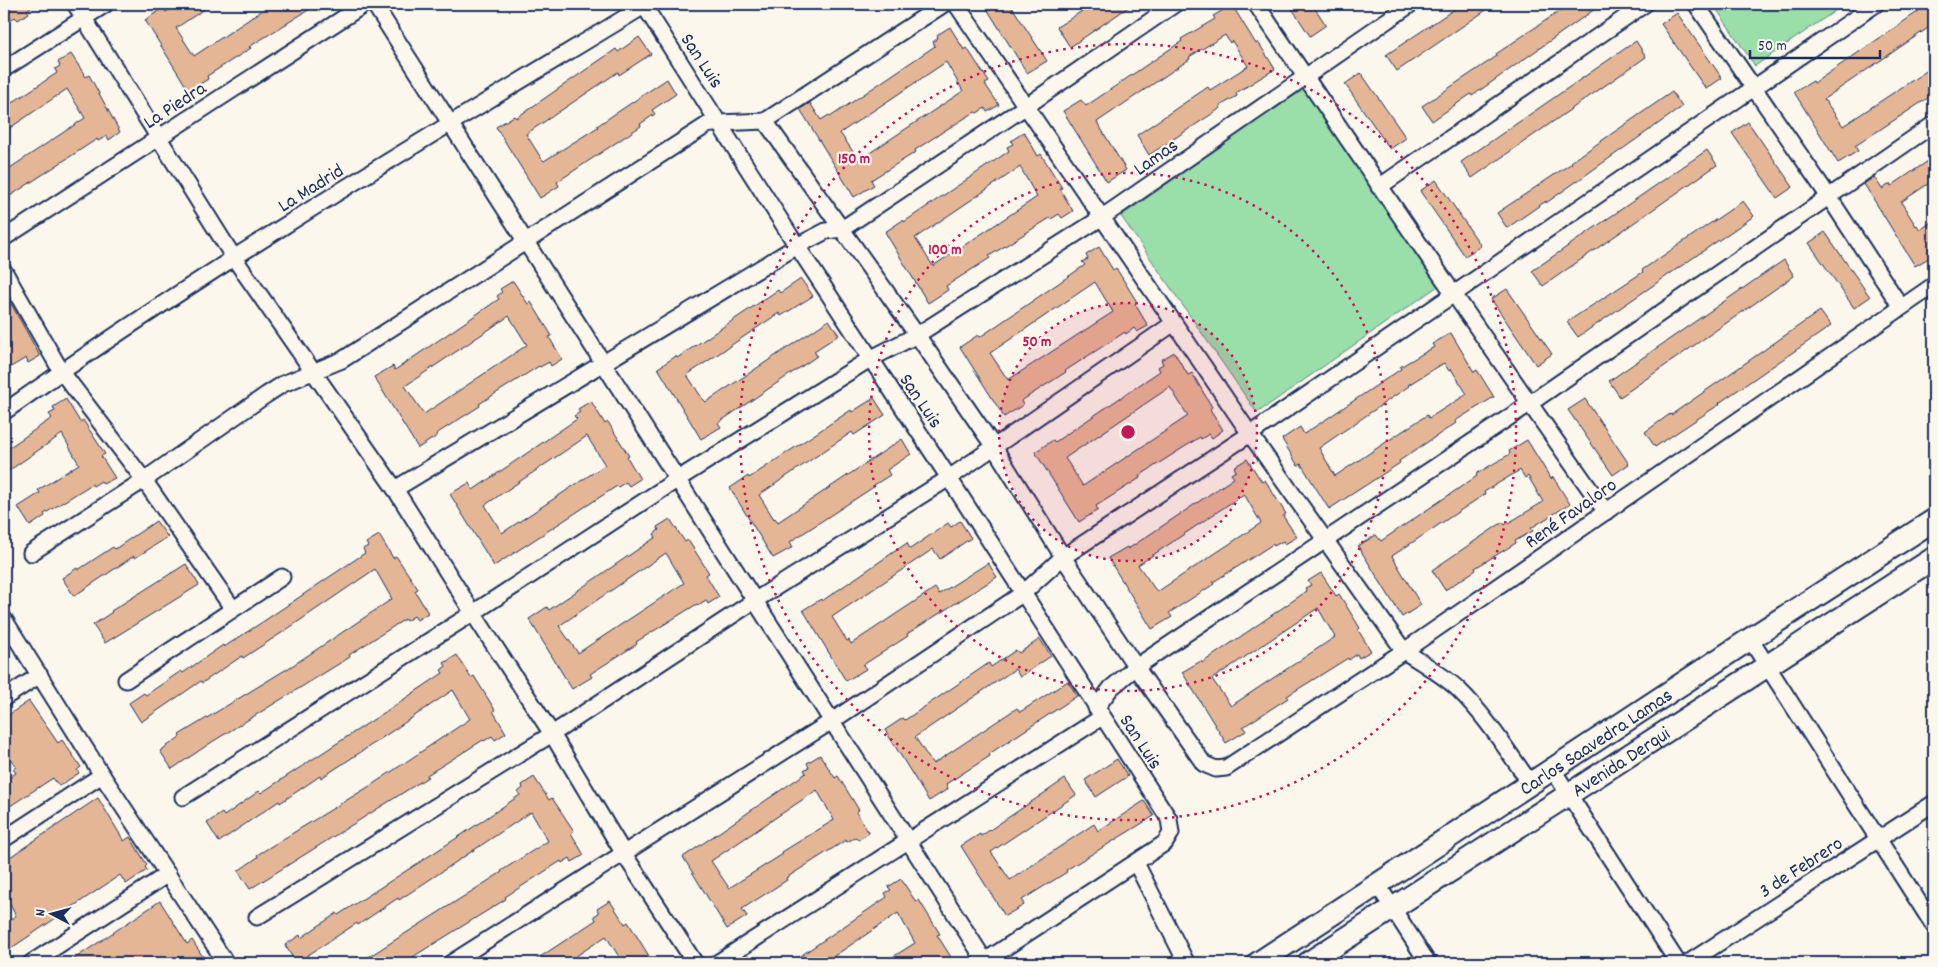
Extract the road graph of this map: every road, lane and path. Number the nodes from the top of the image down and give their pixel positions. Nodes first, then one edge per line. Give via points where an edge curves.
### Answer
1 (75, 4) edge
2 (106, 4) edge
3 (366, 4) edge
4 (374, 4) edge
5 (944, 4) edge
6 (956, 4) edge
7 (1175, 4) edge
8 (1256, 4) edge
9 (1411, 4) edge
10 (1645, 4) edge
11 (1696, 4) edge
12 (1876, 4) edge
13 (643, 5) edge
14 (85, 18) junction
15 (4, 69) edge
16 (1305, 76) junction
17 (1753, 89) junction
18 (1026, 107) junction
19 (764, 121) junction
20 (452, 122) junction
21 (719, 123) junction
22 (1934, 124) edge
23 (160, 137) junction
24 (1379, 187) junction
25 (1829, 197) junction
26 (1101, 218) junction
27 (842, 228) junction
28 (4, 238) edge
29 (526, 241) junction
30 (797, 246) junction
31 (234, 258) junction
32 (4, 271) edge
33 (1934, 285) edge
34 (1454, 294) junction
35 (1902, 307) junction
36 (1174, 323) junction
37 (917, 335) junction
38 (870, 359) junction
39 (603, 363) junction
40 (61, 371) junction
41 (314, 372) junction
42 (1529, 404) junction
43 (4, 412) edge
44 (1250, 434) junction
45 (994, 447) junction
46 (949, 478) junction
47 (678, 479) junction
48 (144, 480) junction
49 (395, 489) junction
50 (1606, 512) junction
51 (1934, 520) edge
52 (1325, 540) junction
53 (31, 553) dead end
54 (1063, 557) junction
55 (1934, 558) edge
56 (282, 577) dead end
57 (1022, 594) junction
58 (754, 601) junction
59 (233, 610) junction
60 (472, 613) junction
61 (4, 619) edge
62 (1750, 639) junction
63 (1404, 652) junction
64 (1767, 666) junction
65 (1136, 667) junction
66 (40, 674) junction
67 (126, 680) dead end
68 (4, 698) edge
69 (1099, 712) junction
70 (832, 721) junction
71 (552, 734) junction
72 (1553, 770) junction
73 (102, 775) junction
74 (1531, 784) junction
75 (1569, 794) junction
76 (184, 797) dead end
77 (1934, 803) edge
78 (4, 839) edge
79 (1878, 839) junction
80 (908, 841) junction
81 (624, 854) junction
82 (1136, 863) junction
83 (168, 874) junction
84 (1377, 884) junction
85 (1393, 908) junction
86 (257, 917) dead end
87 (1934, 926) edge
88 (984, 962) edge
89 (1186, 962) dead end
90 (31, 963) edge
91 (226, 963) edge
92 (451, 963) edge
93 (695, 963) edge
94 (717, 963) edge
95 (1258, 963) edge
96 (1308, 963) edge
97 (1428, 963) edge
98 (1678, 963) edge
99 (1688, 963) edge

1 - 14 street
2 - 14 street
3 - 23 street, La Piedra
4 - 20 street
5 - 19 street
6 - 18 street
7 - 18 street
8 - 16 street
9 - 16 street, Lamas
10 - 24 street
11 - 17 street
12 - 17 street
13 - 20 street, La Madrid
13 - 21 street, San Luis
14 - 15 street
14 - 23 street
16 - 24 street
16 - 26 street, Lamas
17 - 25 street
17 - 34 street
18 - 26 street
18 - 27 street
19 - 21 street
19 - 27 street
20 - 29 street
20 - 31 street, La Madrid
21 - 29 street via 707,125
21 - 30 street, San Luis
22 - 25 street
23 - 28 street, La Piedra
23 - 31 street
24 - 34 street
25 - 35 street
25 - 42 street
26 - 36 street
26 - 37 street, Lamas
27 - 30 street via 826,231
27 - 37 street
29 - 39 street
29 - 41 street via 342,360
30 - 38 street, San Luis
30 - 39 street
31 - 40 street, La Madrid
31 - 41 street
32 - 40 street
33 - 35 street, René Favaloro
34 - 42 street
34 - 44 street
35 - 50 street, René Favaloro
36 - 44 street
36 - 45 street
37 - 38 street, Lamas
37 - 45 street
38 - 46 street, San Luis
38 - 47 street, Lamas
39 - 47 street
39 - 49 street
40 - 43 street, La Madrid
40 - 48 street
41 - 48 street via 266,395
41 - 49 street
42 - 50 street
42 - 52 street
44 - 52 street
44 - 54 street
45 - 46 street
45 - 54 street
46 - 57 street, San Luis
46 - 58 street
47 - 58 street
47 - 60 street, Lamas
48 - 53 street
48 - 59 street
49 - 60 street
50 - 63 street, René Favaloro
51 - 62 main road, Carlos Saavedra Lamas
52 - 63 street
52 - 65 street
54 - 57 street
54 - 65 street
55 - 64 main road, Avenida Derqui
56 - 59 street
57 - 69 street, San Luis
57 - 70 street
58 - 70 street
58 - 71 street
59 - 67 street
60 - 71 street
60 - 76 street, Lamas
61 - 66 street
62 - 64 street
62 - 72 main road, Carlos Saavedra Lamas
63 - 65 street, René Favaloro via 1226,768 1216,769 1204,764
63 - 74 street via 1457,688
64 - 75 main road, Avenida Derqui
64 - 79 street
65 - 69 street via 1110,688
66 - 68 street
66 - 73 street
69 - 80 street
69 - 82 street, San Luis via 1169,819 1171,833 1165,843
70 - 80 street
70 - 81 street
71 - 81 street
71 - 86 street
72 - 74 main road, Carlos Saavedra Lamas
72 - 75 street
73 - 78 street
73 - 83 street
74 - 84 main road, Carlos Saavedra Lamas
75 - 85 main road, Avenida Derqui
75 - 98 street
77 - 79 street, 3 de Febrero
79 - 87 street
79 - 99 street, 3 de Febrero
80 - 88 street
80 - 94 street
81 - 92 street
81 - 93 street
82 - 88 street
82 - 89 street
83 - 90 street
83 - 91 street
84 - 85 street
84 - 95 main road, Carlos Saavedra Lamas
85 - 96 main road, Avenida Derqui
85 - 97 street

